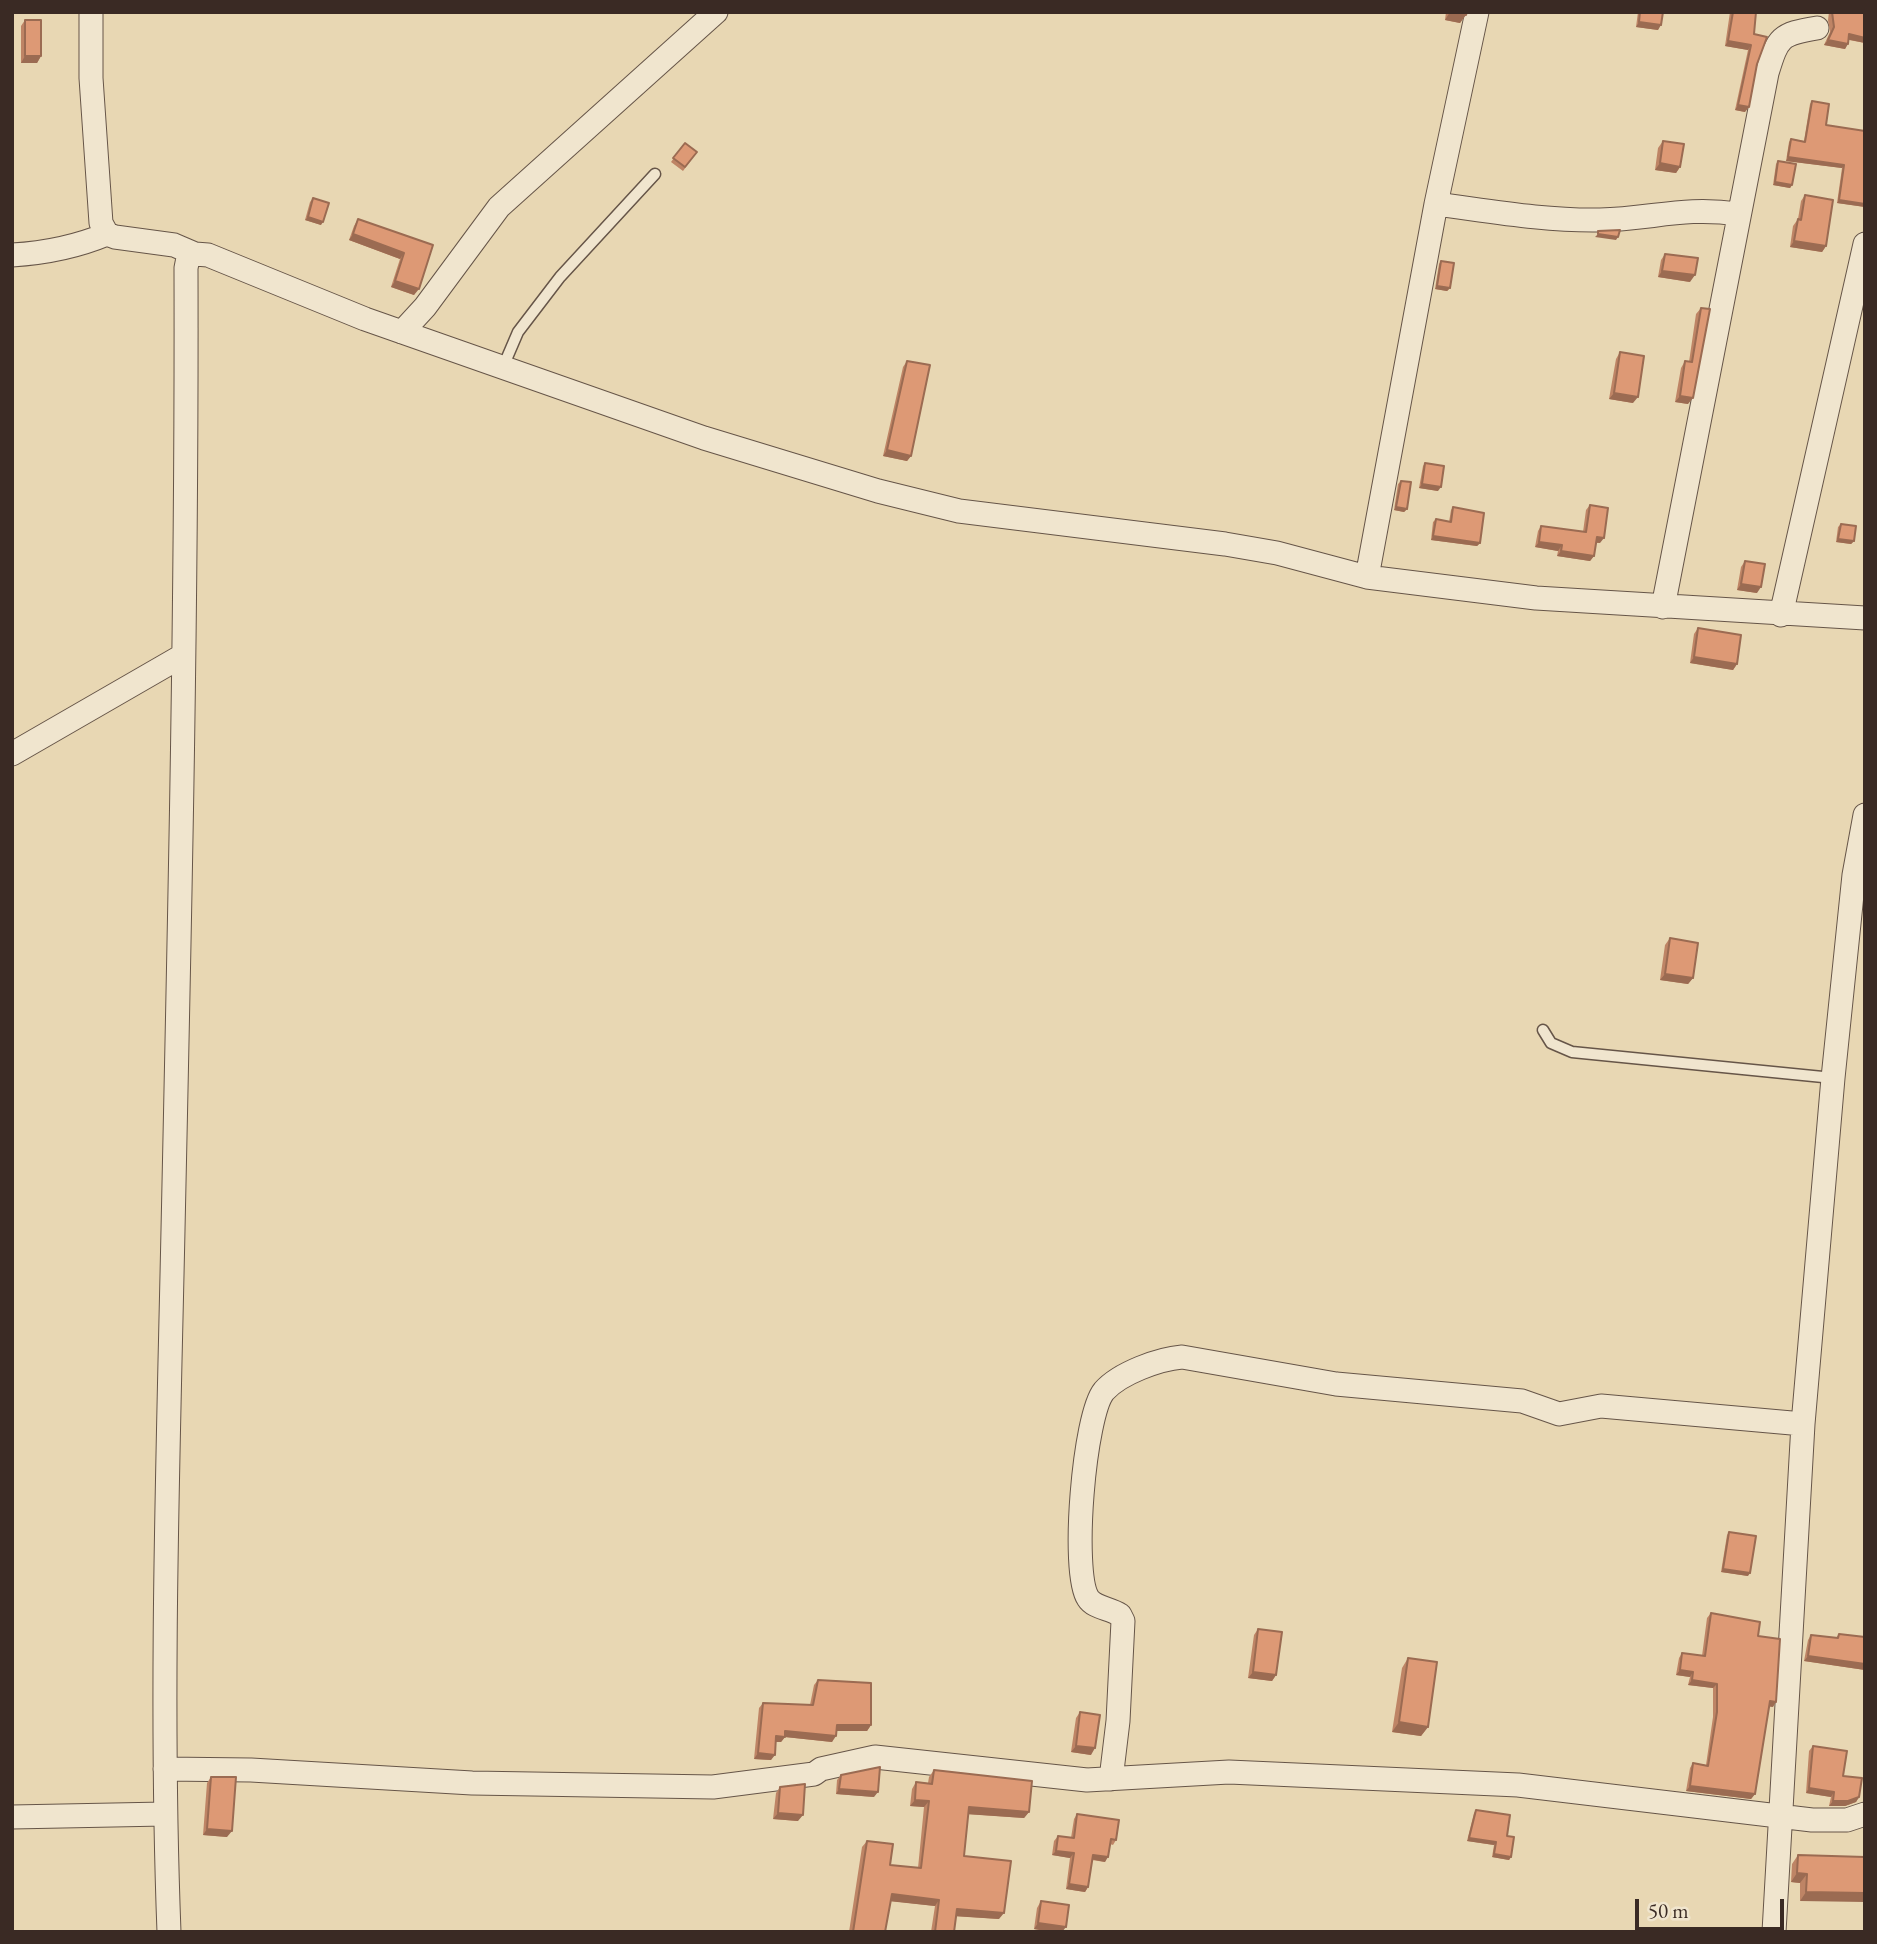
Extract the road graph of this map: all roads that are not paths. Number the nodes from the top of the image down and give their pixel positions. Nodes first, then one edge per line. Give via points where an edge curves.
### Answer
1 (91, 12) edge
2 (716, 12) edge
3 (1477, 12) edge
4 (1817, 28) dead end
5 (655, 174) dead end
6 (1436, 204) junction
7 (1738, 214) junction
8 (107, 234) junction
9 (1865, 244) edge
10 (195, 254) junction
11 (12, 255) edge
12 (402, 332) junction
13 (503, 367) junction
14 (1367, 577) junction
15 (1663, 607) junction
16 (1781, 615) junction
17 (1865, 618) edge
18 (182, 656) junction
19 (12, 754) edge
20 (1865, 815) edge
21 (1543, 1030) dead end
22 (1833, 1078) junction
23 (1804, 1424) junction
24 (165, 1769) junction
25 (1111, 1779) junction
26 (164, 1814) junction
27 (1779, 1814) junction
28 (1865, 1814) edge
29 (12, 1817) edge
30 (169, 1932) edge
31 (1774, 1932) edge

1 - 8 street via 99,209
2 - 12 street via 499,206
3 - 6 street
4 - 7 street via 1784,35 1775,46
5 - 13 lane via 561,277 518,332
6 - 7 street via 1562,219 1602,220 1682,210
6 - 14 street
7 - 15 street
8 - 10 street via 174,245
8 - 11 street via 83,244
9 - 16 street
10 - 12 street
10 - 18 street via 188,258 186,268
12 - 13 street
13 - 14 street via 704,438 892,495 999,517 1278,553
14 - 15 street via 1536,598
15 - 16 street
16 - 17 street
18 - 19 street
18 - 24 street
20 - 22 street via 1854,875
21 - 22 lane via 1550,1043 1572,1052
22 - 23 street
23 - 25 street via 1601,1406 1559,1414 1522,1401 1336,1384 1182,1357 1140,1368 1104,1392 1090,1430 1081,1496 1086,1595 1096,1605 1120,1615 1123,1622
23 - 27 street
24 - 25 street via 472,1783 713,1787 814,1774 875,1757
24 - 26 street
25 - 27 street via 1229,1772 1518,1785
26 - 29 street
26 - 30 street
27 - 28 street via 1835,1820
27 - 31 street

